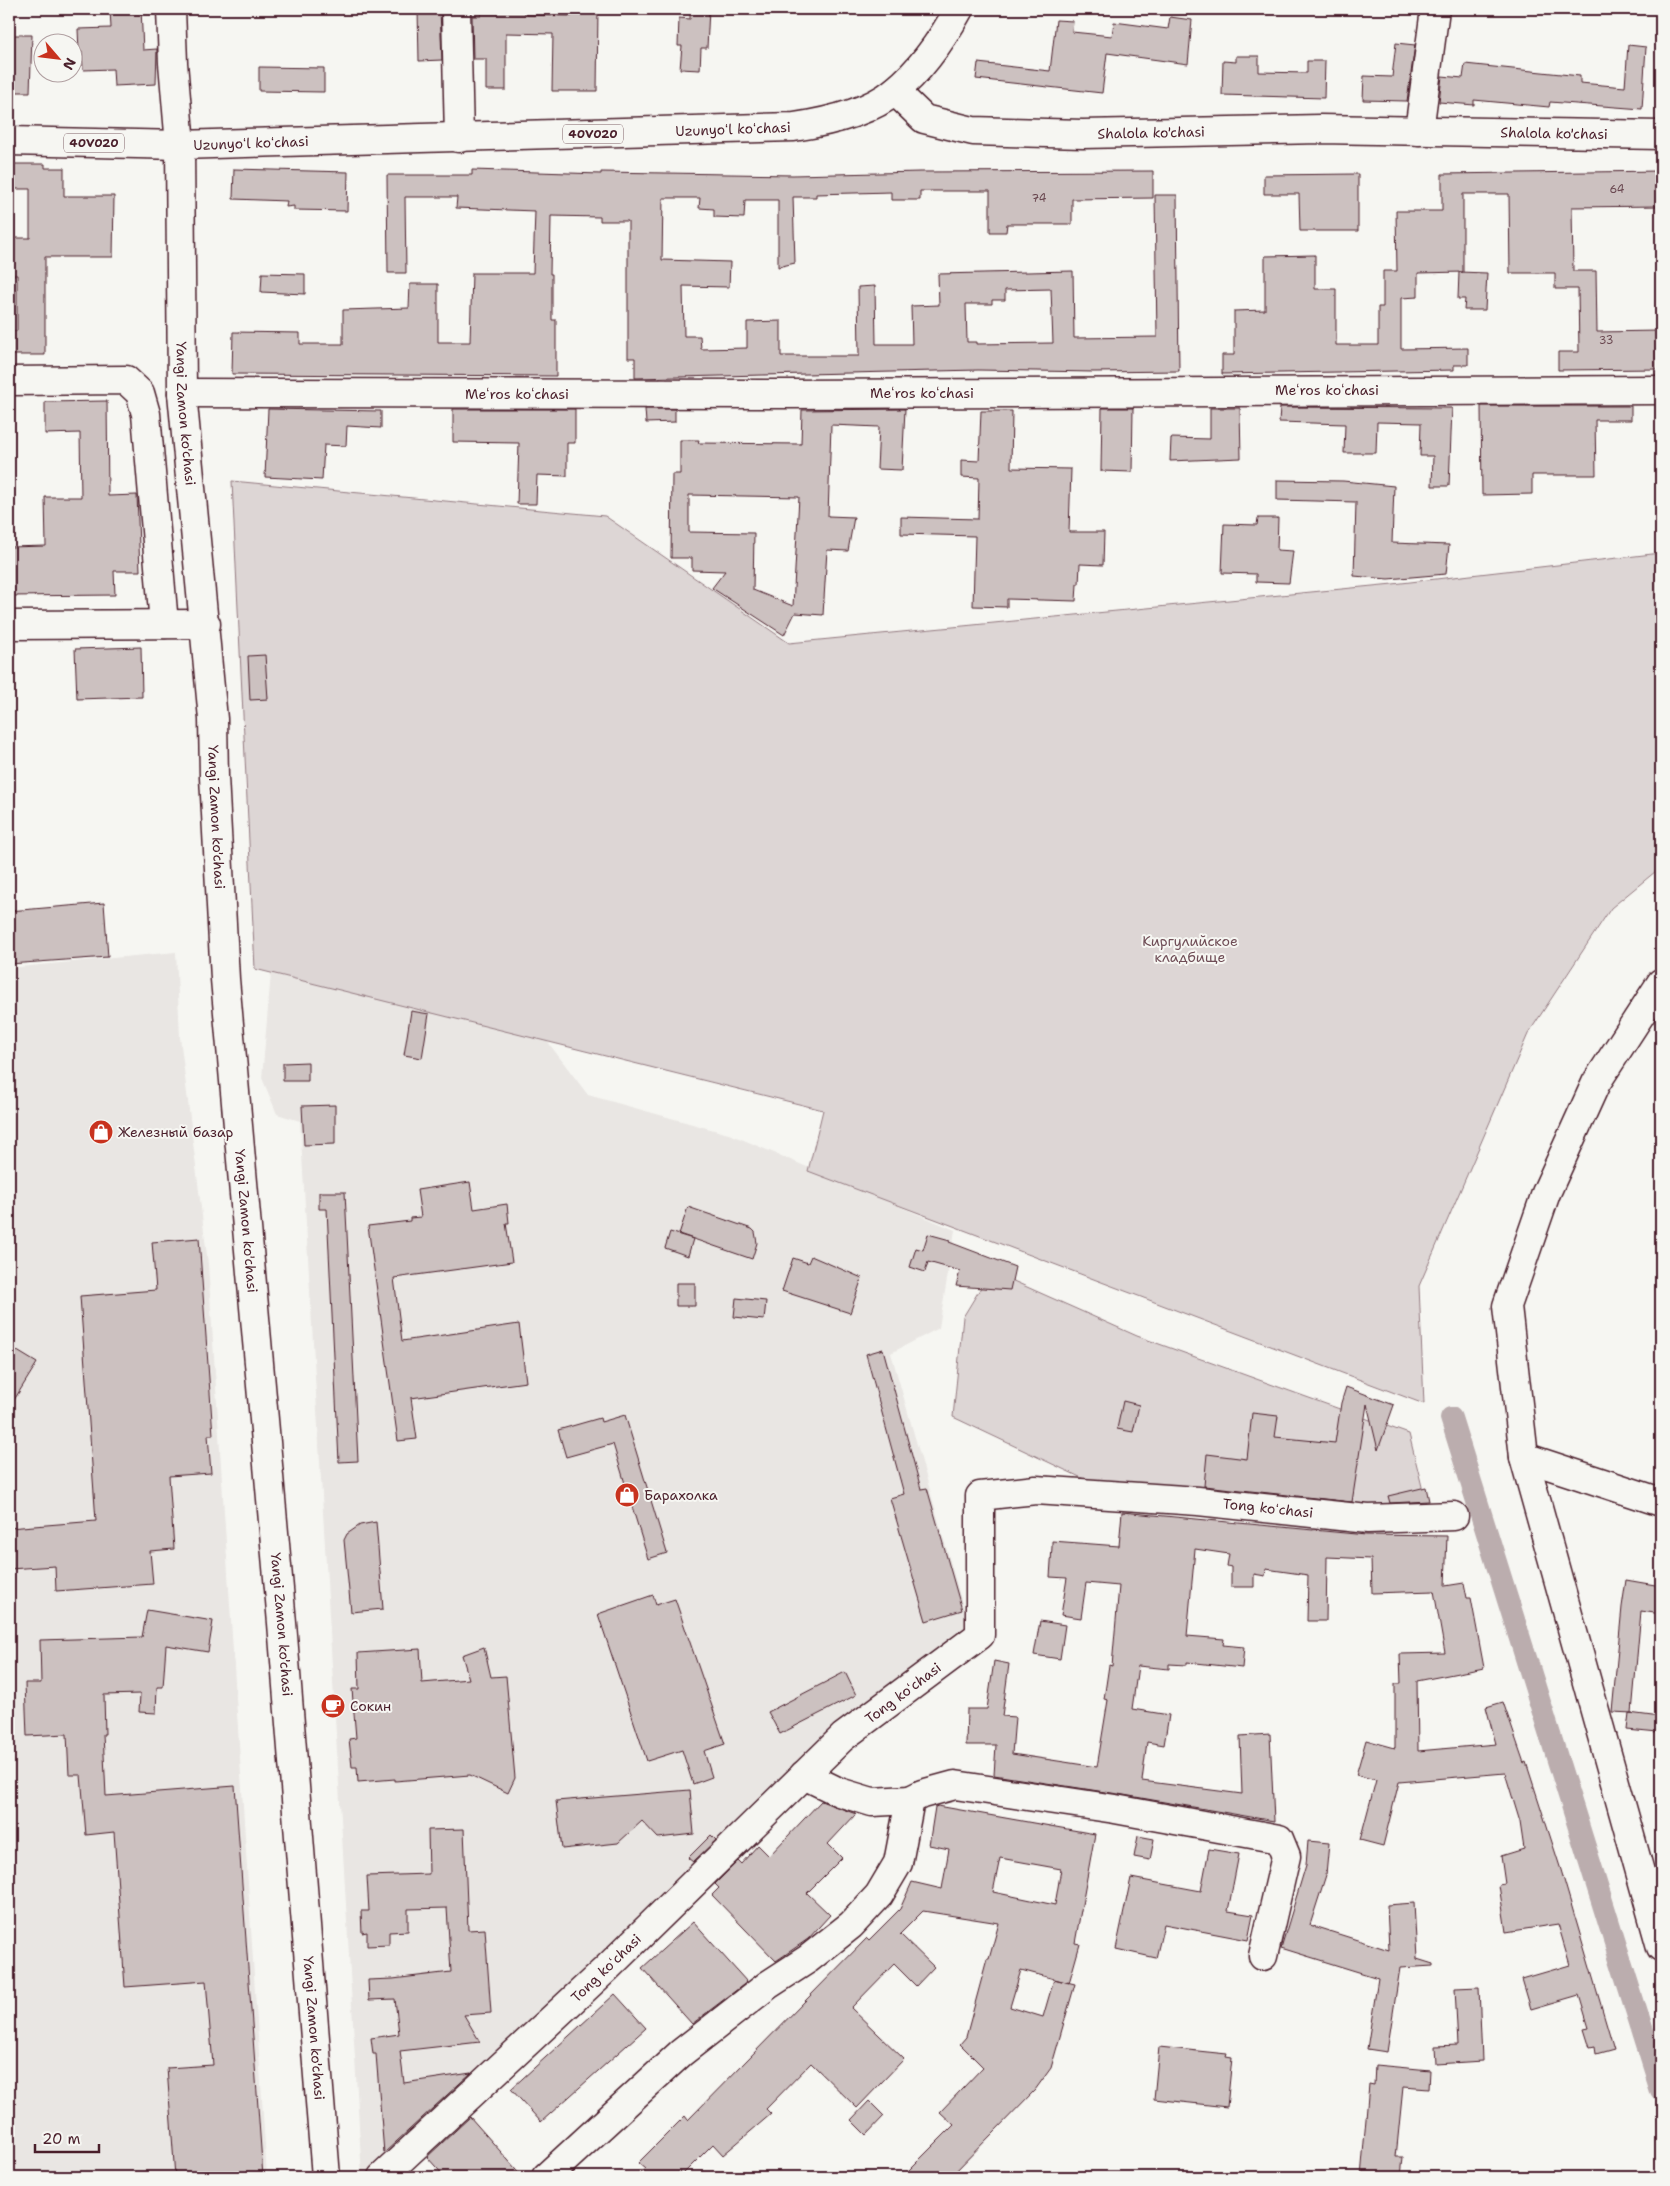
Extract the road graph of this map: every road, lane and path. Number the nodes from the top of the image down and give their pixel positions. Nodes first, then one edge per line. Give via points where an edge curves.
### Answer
1 (171, 9) edge
2 (456, 9) edge
3 (958, 9) edge
4 (1435, 9) edge
5 (895, 91) junction
6 (1419, 131) junction
7 (1661, 135) edge
8 (459, 138) junction
9 (9, 142) edge
10 (180, 145) junction
11 (9, 381) edge
12 (1661, 390) edge
13 (182, 393) junction
14 (164, 624) junction
15 (206, 624) junction
16 (9, 625) edge
17 (1661, 983) edge
18 (1524, 1457) junction
19 (1661, 1502) edge
20 (1454, 1516) dead end
21 (804, 1775) junction
22 (910, 1800) junction
23 (1661, 1947) edge
24 (1262, 1956) dead end
25 (326, 2177) edge
26 (382, 2177) edge
27 (546, 2177) edge

1 - 10 street, Uzunyoʻl koʻchasi
2 - 8 street
3 - 5 street, Uzunyoʻl koʻchasi / 40V020 via 934,47
4 - 6 street
5 - 6 street, Shalola ko'chasi via 924,119 974,131 1083,134 1320,129
5 - 8 street, Uzunyoʻl koʻchasi / 40V020 via 847,115 794,127
6 - 7 street, Shalola ko'chasi
8 - 10 street, Uzunyoʻl koʻchasi / 40V020
9 - 10 street, 40V020
10 - 13 street, Yangi Zamon ko'chasi
11 - 14 street via 126,380 140,393 146,414
12 - 13 street, Meʻros koʻchasi
13 - 15 street, Yangi Zamon ko'chasi
14 - 15 street
14 - 16 street
15 - 25 street, Yangi Zamon ko'chasi via 214,719 225,979 282,1623
17 - 18 street via 1596,1083 1546,1193 1508,1306
18 - 19 street
18 - 23 street
20 - 21 street, Tong koʻchasi via 1368,1519 1198,1501 1036,1490 980,1496 980,1635 843,1737
21 - 22 street via 840,1792 872,1802
21 - 26 street, Tong koʻchasi via 606,1969
22 - 24 street via 955,1785 1279,1839 1286,1856
22 - 27 street via 898,1862 879,1895 851,1925 681,2054

